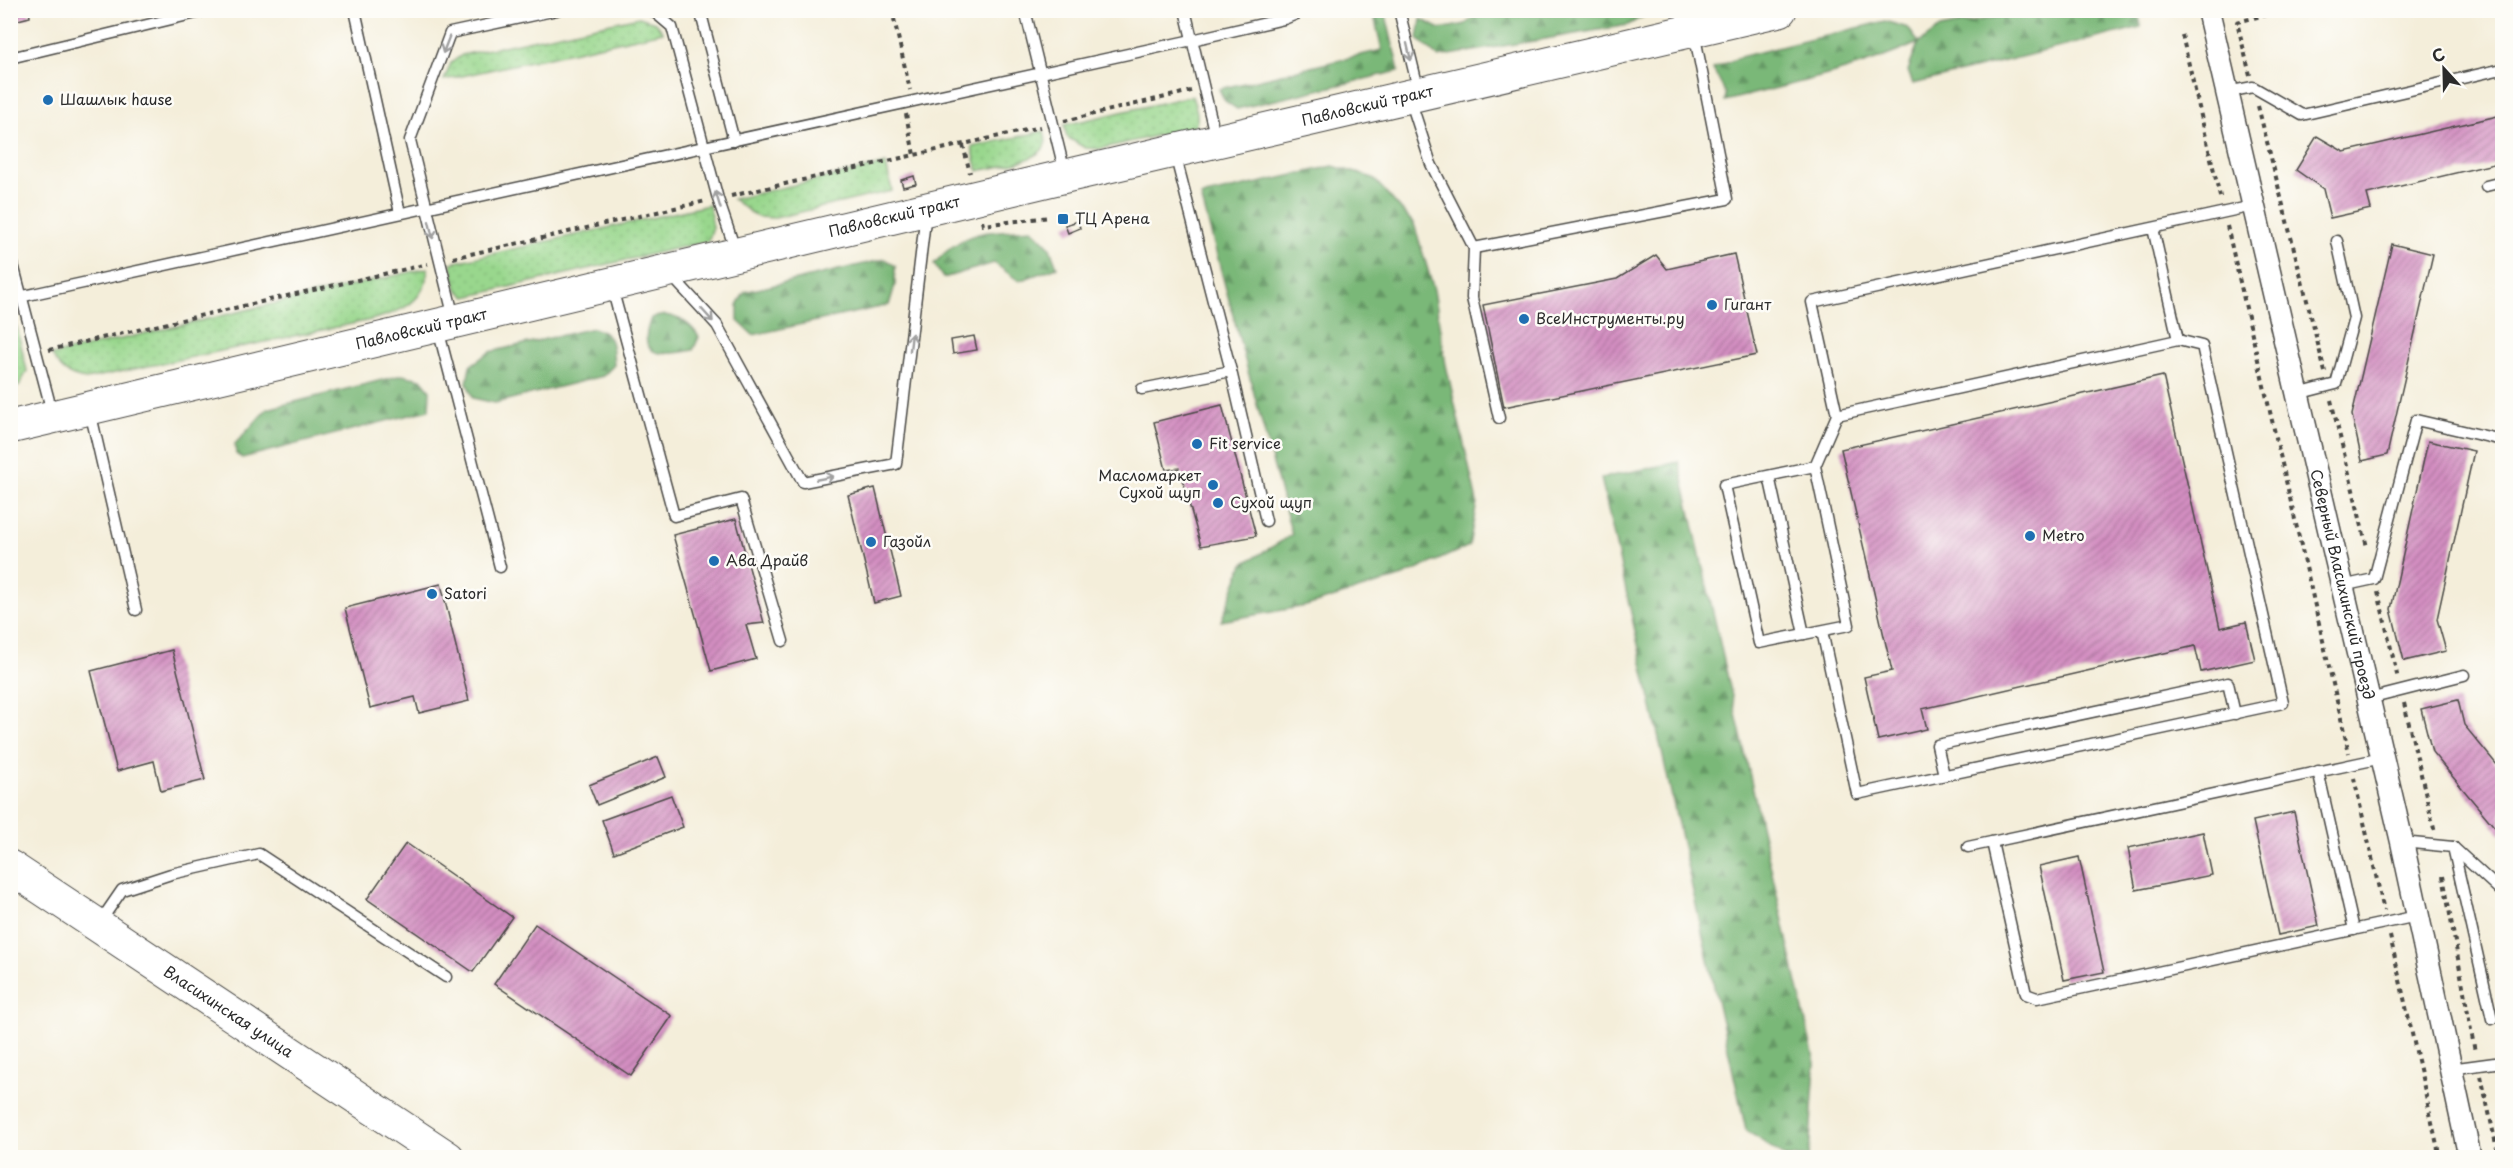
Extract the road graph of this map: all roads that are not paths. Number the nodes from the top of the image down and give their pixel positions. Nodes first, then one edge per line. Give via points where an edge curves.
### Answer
1 (210, 10) edge
2 (355, 10) edge
3 (557, 10) edge
4 (652, 10) edge
5 (700, 10) edge
6 (1025, 10) edge
7 (1185, 10) edge
8 (1306, 10) edge
9 (1399, 10) edge
10 (1780, 10) edge
11 (1733, 15) edge
12 (2221, 15) edge
13 (1693, 30) junction
14 (1192, 40) junction
15 (10, 58) edge
16 (2502, 69) edge
17 (1040, 73) junction
18 (2226, 92) junction
19 (1414, 95) junction
20 (734, 141) junction
21 (1217, 142) junction
22 (705, 147) junction
23 (1174, 152) junction
24 (1066, 176) junction
25 (2502, 182) edge
26 (2486, 186) dead end
27 (2253, 206) junction
28 (426, 208) junction
29 (927, 211) junction
30 (400, 213) junction
31 (2153, 228) junction
32 (2337, 241) dead end
33 (1474, 248) junction
34 (10, 253) edge
35 (737, 255) junction
36 (668, 272) junction
37 (611, 285) junction
38 (16, 298) edge
39 (446, 323) junction
40 (2178, 340) junction
41 (1231, 371) junction
42 (1142, 390) dead end
43 (2297, 395) junction
44 (89, 408) junction
45 (1837, 415) junction
46 (53, 416) junction
47 (1499, 418) dead end
48 (10, 427) edge
49 (2502, 440) edge
50 (1815, 466) junction
51 (1769, 476) junction
52 (1266, 521) dead end
53 (500, 567) dead end
54 (2342, 586) junction
55 (136, 610) dead end
56 (1822, 631) junction
57 (1804, 634) junction
58 (783, 641) dead end
59 (2464, 675) dead end
60 (2368, 699) junction
61 (2235, 714) junction
62 (2382, 758) junction
63 (2318, 771) junction
64 (1944, 776) junction
65 (1992, 842) junction
66 (2402, 842) junction
67 (1968, 847) dead end
68 (2453, 847) junction
69 (10, 867) edge
70 (2502, 892) edge
71 (2417, 916) junction
72 (98, 925) junction
73 (2354, 930) junction
74 (446, 977) dead end
75 (2492, 1019) dead end
76 (2502, 1062) edge
77 (2450, 1070) junction
78 (448, 1158) edge
79 (2470, 1158) edge

1 - 15 lane
2 - 30 lane
3 -> 28 lane via 450,33 410,140
4 - 22 lane via 672,27
5 - 20 lane
6 - 17 lane
7 - 14 lane
8 - 14 lane via 1284,19
9 -> 19 lane
10 - 11 main road, Павловский тракт
11 - 13 main road, Павловский тракт
12 - 18 street, Северный Власихинский проезд
13 - 19 main road, Павловский тракт
13 - 33 lane via 1727,200
14 - 17 lane
14 - 21 lane
16 - 18 lane via 2302,115 2253,87
17 - 20 lane
17 - 24 lane
18 - 27 street, Северный Власихинский проезд
19 - 21 main road, Павловский тракт
19 - 33 lane via 1431,164
20 - 22 lane
21 - 23 main road, Павловский тракт
22 - 28 lane
35 -> 22 lane
23 - 24 main road, Павловский тракт
23 - 41 lane
24 - 29 main road, Павловский тракт
25 - 26 lane
27 - 31 lane
27 - 43 street, Северный Власихинский проезд
28 - 30 lane
28 -> 39 lane
29 - 35 main road, Павловский тракт
36 -> 29 lane via 717,325 803,482 896,464
30 - 38 lane
31 - 40 lane
31 - 45 lane via 1812,302
32 - 43 lane via 2354,318 2336,384
33 - 47 lane via 1472,298
34 - 38 lane
35 - 36 main road, Павловский тракт
36 - 37 main road, Павловский тракт
37 - 39 main road, Павловский тракт
37 - 58 lane via 674,516 741,499
38 - 46 lane
39 - 44 main road, Павловский тракт
39 - 53 lane
40 - 45 lane
40 - 61 lane via 2202,346 2283,703
41 - 42 lane
41 - 52 lane
43 - 54 street, Северный Власихинский проезд
44 - 46 main road, Павловский тракт
44 - 55 lane
45 - 50 lane
46 - 48 main road, Павловский тракт
49 - 54 lane via 2416,420 2374,579
50 - 51 lane
50 - 56 lane via 1849,626
51 - 57 lane
51 - 57 lane via 1724,485 1759,643
54 - 60 street, Северный Власихинский проезд
56 - 57 lane
56 - 64 lane via 1857,794
59 - 60 lane
60 - 62 street, Северный Власихинский проезд
61 - 64 lane
61 - 64 lane via 2228,683 1937,745
62 - 63 lane
62 - 66 street, Северный Власихинский проезд
63 - 65 lane
63 - 73 lane
65 - 67 lane
65 - 73 lane via 2026,994 2037,998
66 - 68 lane
66 - 71 street, Северный Власихинский проезд
68 - 70 lane
68 - 75 lane
69 - 72 main road, Власихинская улица
71 - 73 lane
71 - 77 street, Северный Власихинский проезд
72 - 74 lane via 122,890 171,874 259,854
72 - 78 main road, Власихинская улица
76 - 77 lane
77 - 79 street, Северный Власихинский проезд

